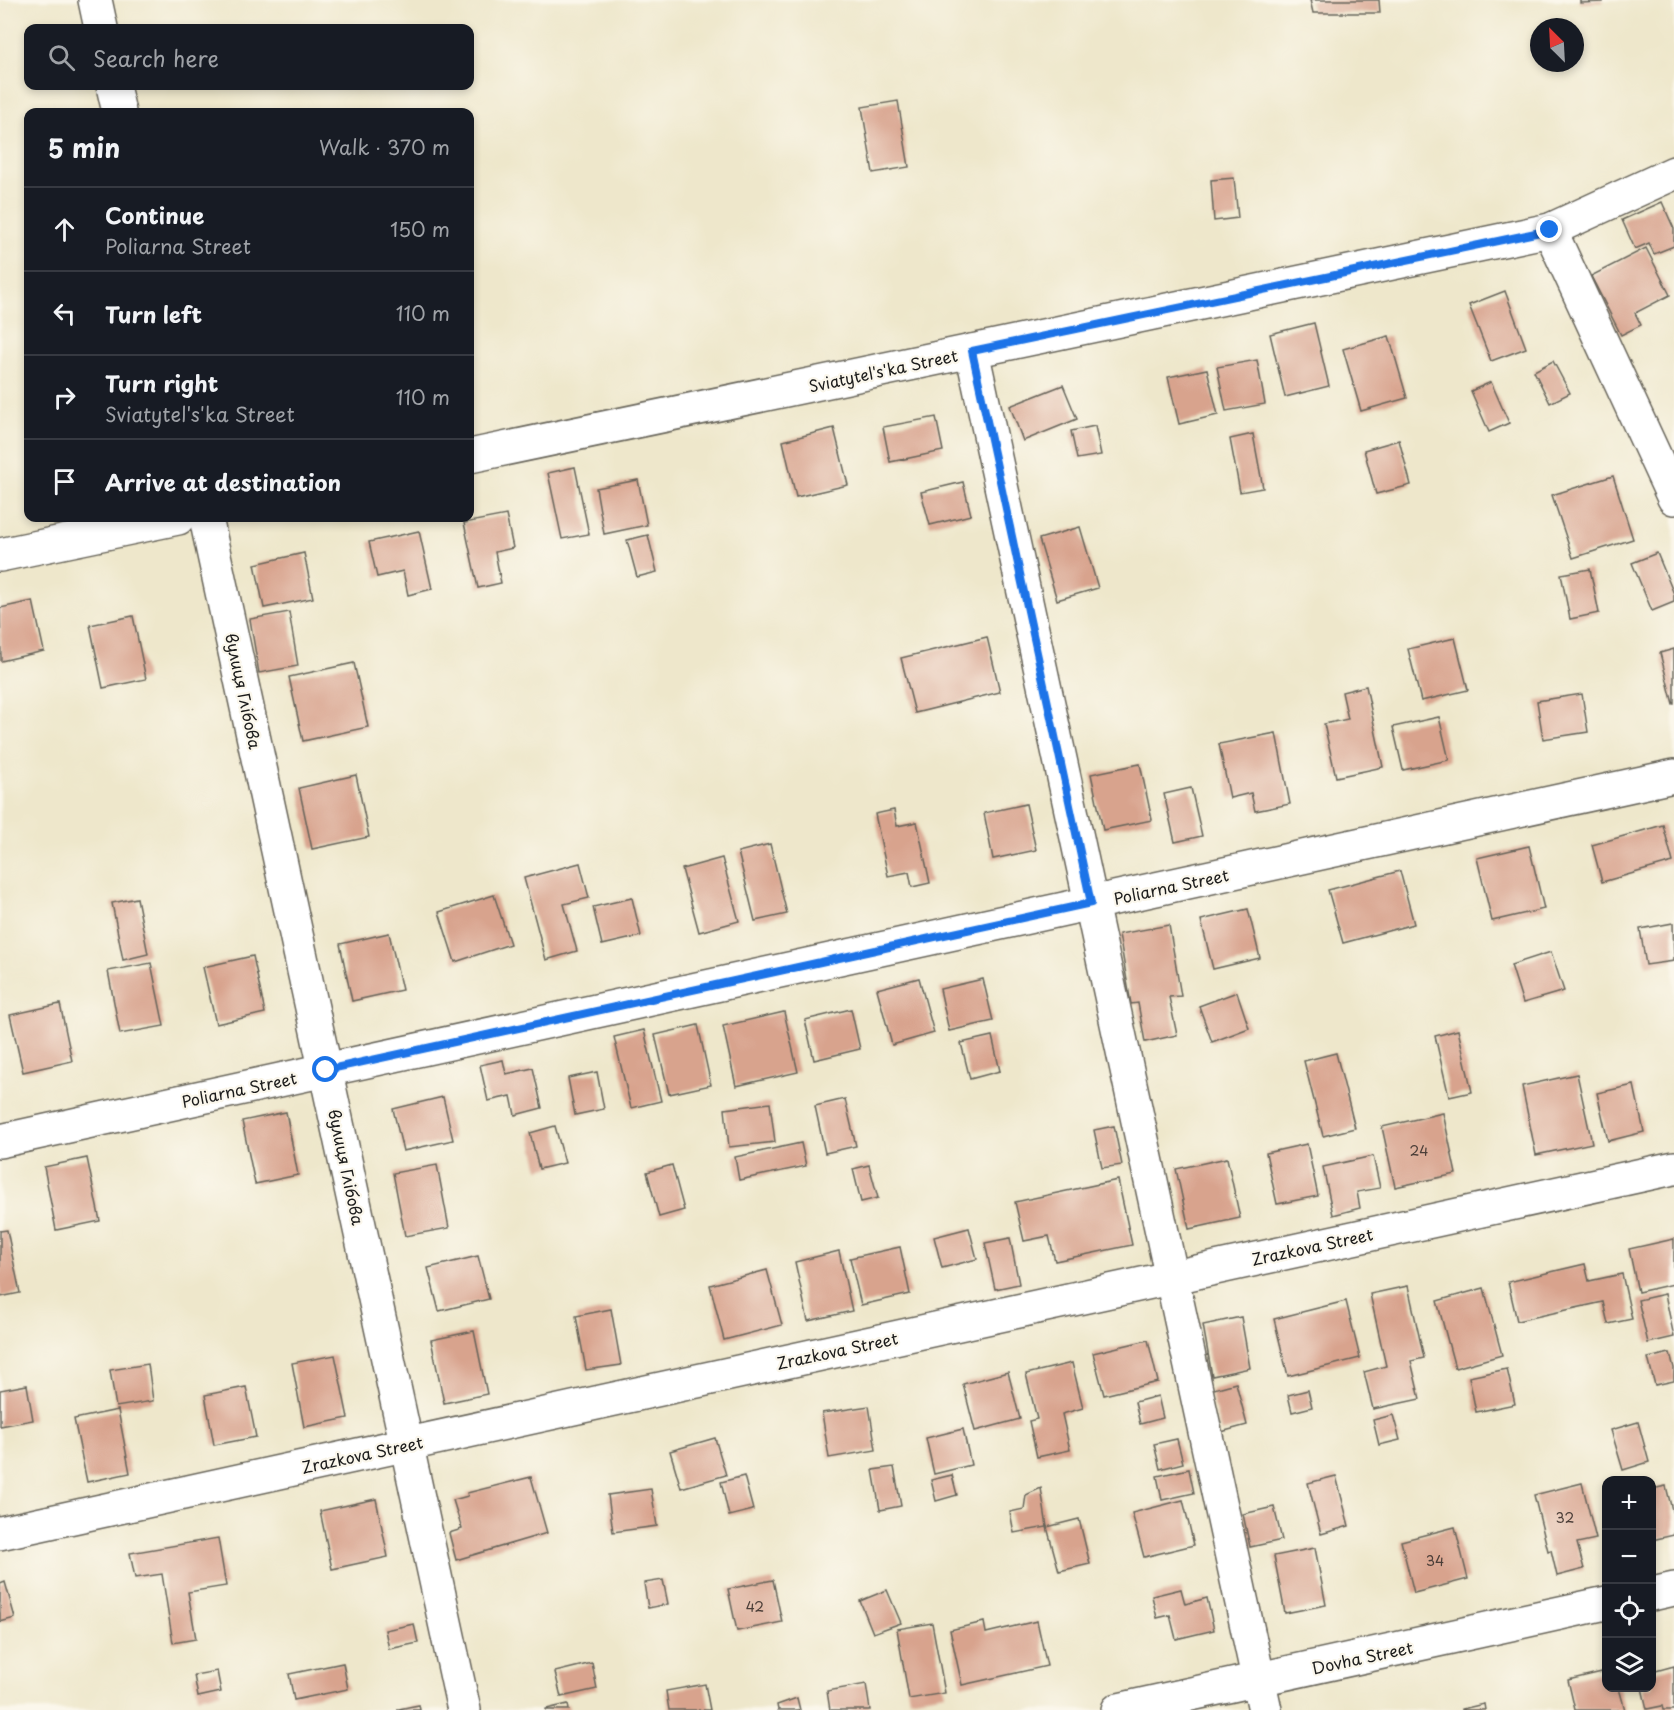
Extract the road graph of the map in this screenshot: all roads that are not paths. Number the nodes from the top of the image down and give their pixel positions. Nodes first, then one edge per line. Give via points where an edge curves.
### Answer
1 (95, 0) edge
2 (100, 24) edge
3 (114, 90) edge
4 (118, 108) edge
5 (1674, 173) edge
6 (1550, 230) junction
7 (972, 351) junction
8 (474, 455) edge
9 (1674, 498) edge
10 (159, 522) edge
11 (207, 522) edge
12 (0, 555) edge
13 (1674, 776) edge
14 (1091, 903) junction
15 (326, 1070) junction
16 (0, 1141) edge
17 (1674, 1168) edge
18 (1172, 1276) junction
19 (406, 1444) junction
20 (0, 1533) edge
21 (1674, 1589) edge
22 (1656, 1593) edge
23 (1602, 1605) edge
24 (1262, 1695) edge
25 (464, 1710) edge
26 (1118, 1710) edge

1 - 2 street
3 - 4 street
5 - 6 street, Sviatytel's'ka Street
6 - 7 street, Sviatytel's'ka Street
6 - 9 street
7 - 8 street, Sviatytel's'ka Street
7 - 14 street
10 - 12 street
11 - 15 street, вулиця Глібова
13 - 14 street, Poliarna Street
14 - 15 street, Poliarna Street
14 - 18 street
15 - 16 street, Poliarna Street
15 - 19 street, вулиця Глібова
17 - 18 street, Zrazkova Street
18 - 19 street, Zrazkova Street
18 - 24 street
19 - 20 street, Zrazkova Street
19 - 25 street, вулиця Глібова
21 - 22 street
23 - 24 street, Dovha Street
24 - 26 street, Dovha Street

